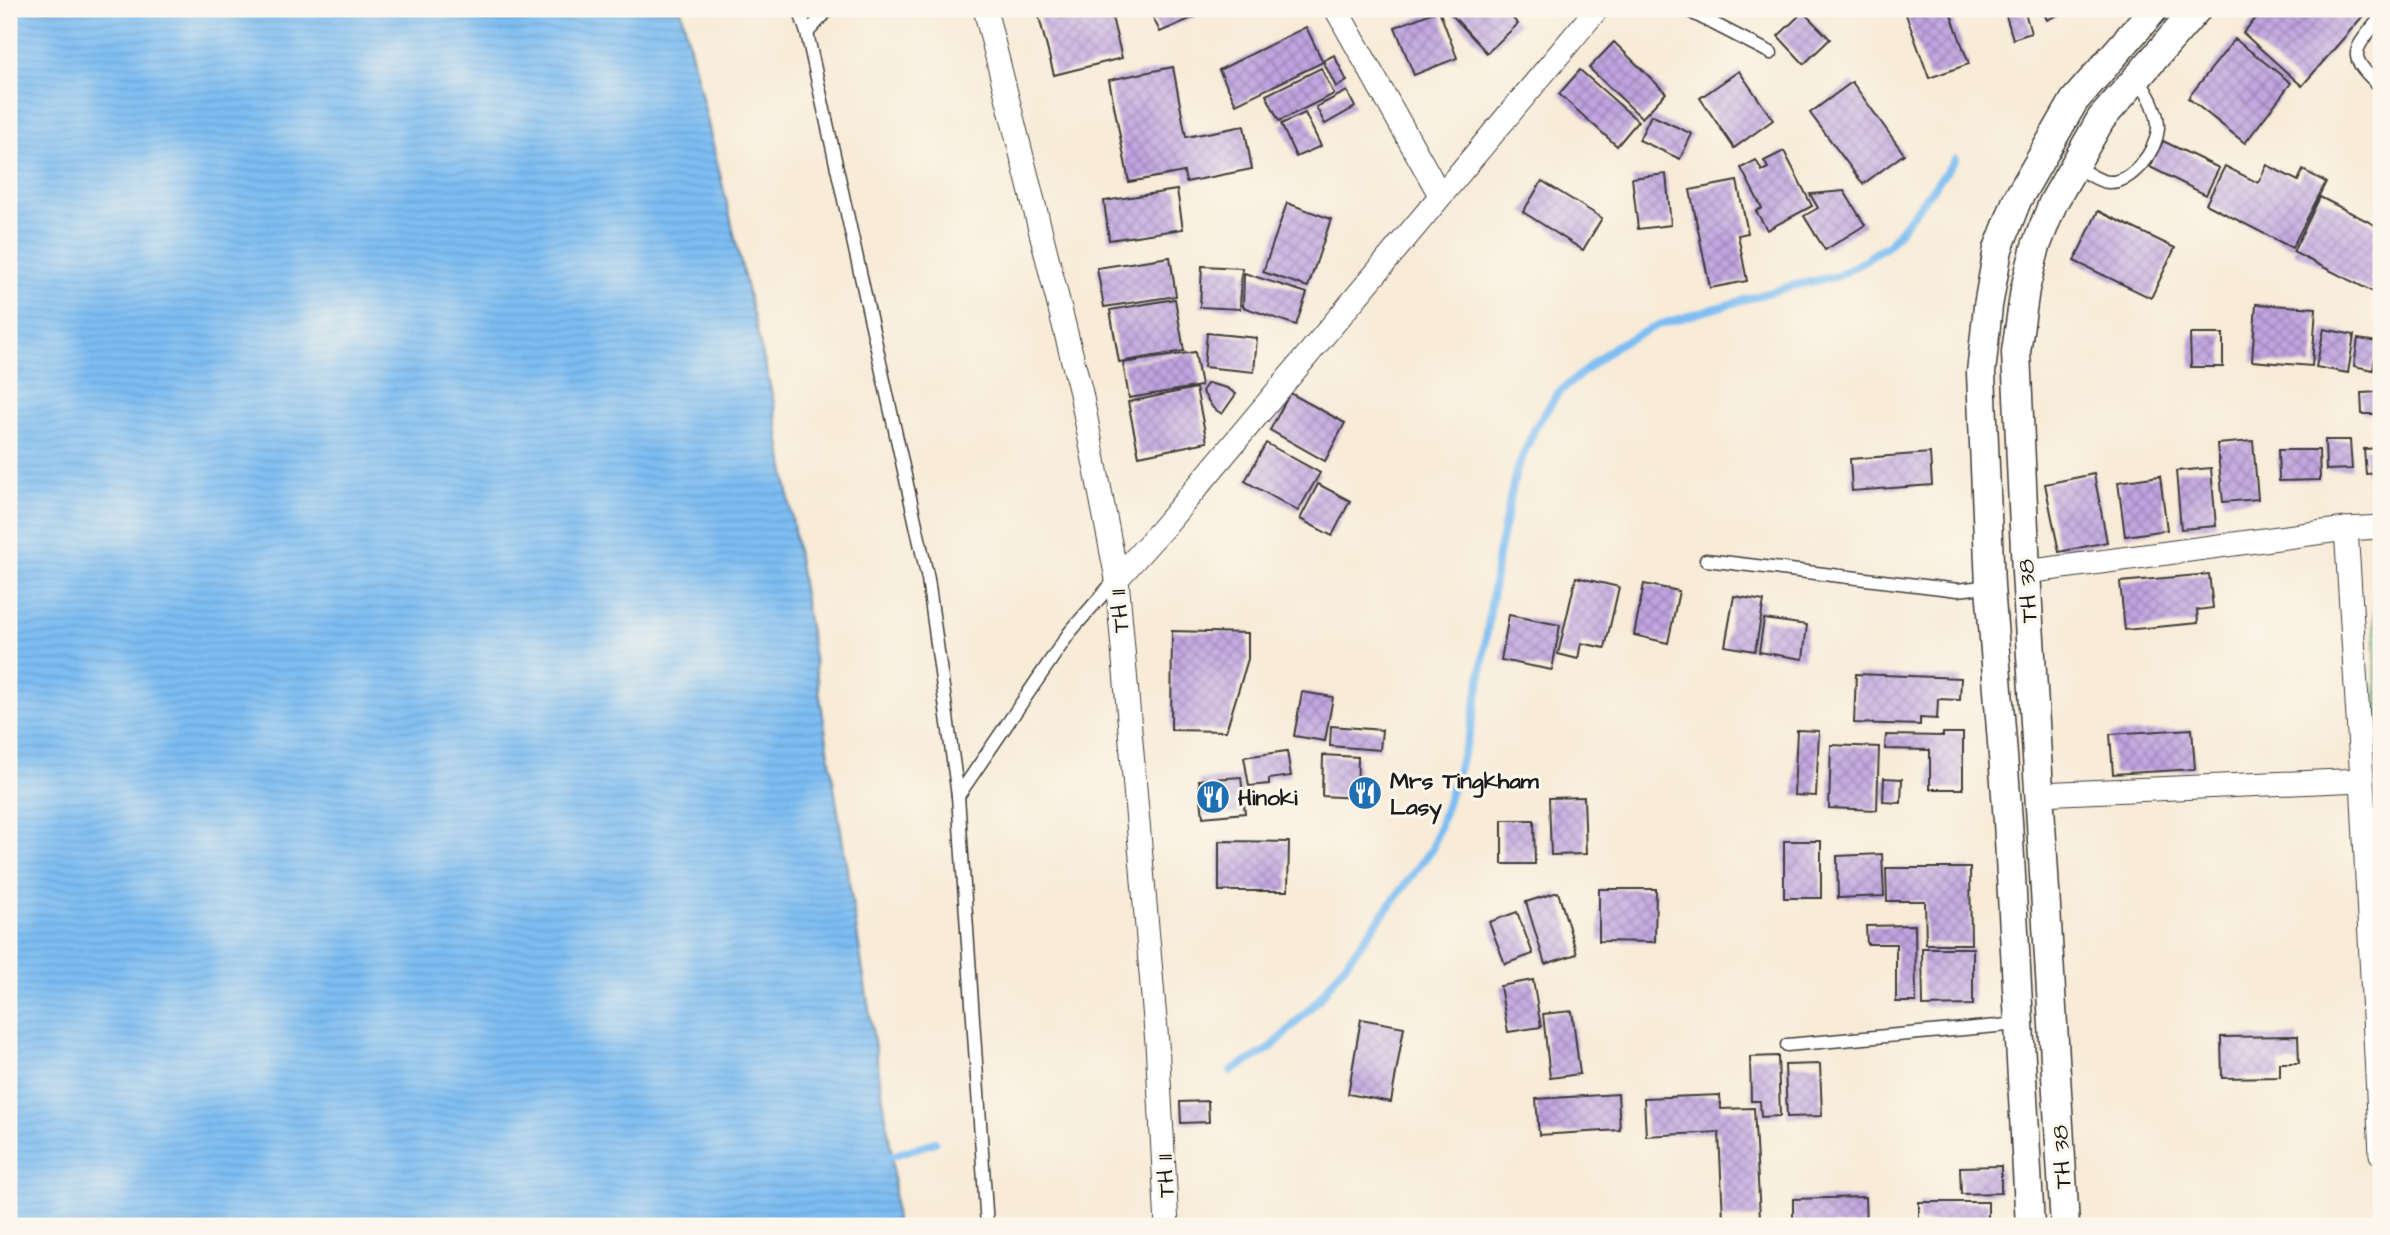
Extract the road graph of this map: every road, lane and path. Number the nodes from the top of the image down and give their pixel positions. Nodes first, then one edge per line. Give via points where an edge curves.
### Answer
1 (799, 9) edge
2 (829, 9) edge
3 (985, 9) edge
4 (1336, 9) edge
5 (1597, 9) edge
6 (1685, 9) edge
7 (2154, 9) edge
8 (2197, 9) edge
9 (2381, 18) edge
10 (807, 33) junction
11 (1771, 52) dead end
12 (2138, 78) junction
13 (2381, 87) edge
14 (2075, 166) junction
15 (1440, 195) junction
16 (2381, 527) edge
17 (2346, 529) junction
18 (1706, 560) dead end
19 (2026, 572) junction
20 (1116, 579) junction
21 (1990, 586) junction
22 (2362, 780) junction
23 (2039, 794) junction
24 (958, 796) junction
25 (2020, 1024) junction
26 (1787, 1045) dead end
27 (2381, 1154) edge
28 (987, 1226) edge
29 (1167, 1226) edge
30 (2030, 1226) edge
31 (2065, 1226) edge

1 - 10 lane
2 - 10 lane
3 - 20 street, TH 11 via 1081,393
4 - 15 street
5 - 15 street
6 - 11 lane
7 - 21 street, TH 38 via 2074,101 2017,200 1998,249 1982,373
8 - 12 street, TH 38
9 - 13 lane via 2356,54 2363,71
10 - 24 lane via 928,579
12 - 14 street, TH 38 via 2101,119
12 - 14 lane via 2151,98 2158,128 2136,172 2108,183
14 - 19 street, TH 38 via 2053,203 2036,246 2016,352
15 - 20 street
16 - 17 street
17 - 19 street
17 - 22 street
18 - 21 lane via 1958,590
19 - 23 street, TH 38
20 - 24 lane via 1070,632
20 - 29 street, TH 11 via 1157,1044
21 - 25 street, TH 38
22 - 23 street
22 - 27 street
23 - 31 street, TH 38
24 - 28 lane
25 - 26 lane
25 - 30 street, TH 38

